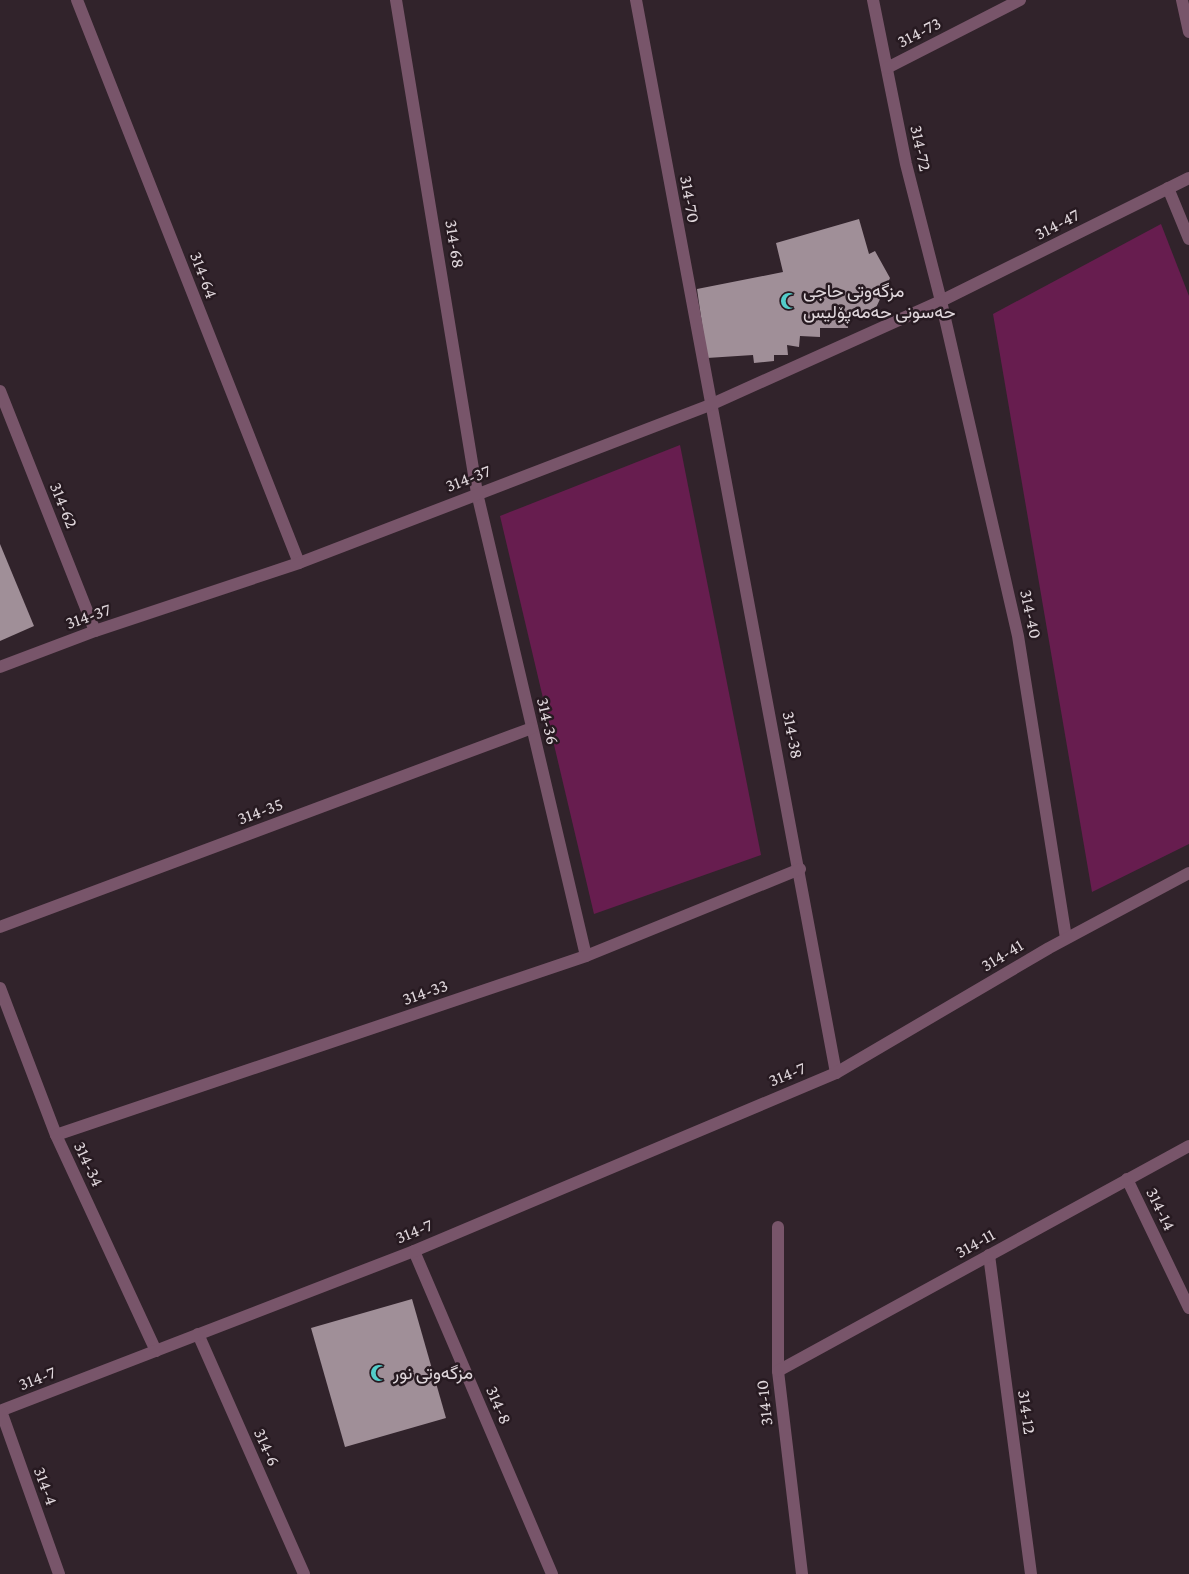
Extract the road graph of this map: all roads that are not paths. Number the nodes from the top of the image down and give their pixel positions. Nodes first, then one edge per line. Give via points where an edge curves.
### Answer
1 (77, 0) edge
2 (396, 0) edge
3 (636, 0) edge
4 (873, 0) edge
5 (1020, 0) edge
6 (1182, 0) edge
7 (1189, 32) edge
8 (887, 68) junction
9 (1189, 178) edge
10 (1168, 188) junction
11 (1189, 239) edge
12 (941, 302) junction
13 (0, 391) edge
14 (710, 405) junction
15 (477, 493) junction
16 (299, 564) junction
17 (95, 631) junction
18 (0, 666) edge
19 (532, 728) junction
20 (800, 869) junction
21 (1189, 873) edge
22 (0, 926) edge
23 (1066, 938) junction
24 (586, 956) junction
25 (0, 988) edge
26 (836, 1073) junction
27 (56, 1135) junction
28 (1189, 1146) edge
29 (1127, 1179) junction
30 (778, 1227) dead end
31 (414, 1251) junction
32 (989, 1255) junction
33 (1189, 1308) edge
34 (198, 1334) junction
35 (156, 1351) junction
36 (778, 1372) junction
37 (0, 1411) edge
38 (59, 1574) edge
39 (304, 1574) edge
40 (552, 1574) edge
41 (802, 1574) edge
42 (1031, 1574) edge

1 - 16 street, 314-64
2 - 15 street, 314-68
3 - 14 street, 314-70
4 - 8 street, 314-72
5 - 8 street, 314-73
6 - 7 street
8 - 12 street, 314-72 via 906,164
9 - 10 street, 314-47
10 - 11 street
10 - 12 street, 314-47
12 - 14 street, 314-37
12 - 23 street, 314-40 via 1018,636
13 - 17 street, 314-62
14 - 15 street, 314-37
14 - 20 street, 314-38
15 - 16 street, 314-37
15 - 19 street, 314-36
16 - 17 street, 314-37
17 - 18 street, 314-37
19 - 22 street, 314-35
19 - 24 street, 314-36
20 - 24 street, 314-33
20 - 26 street, 314-38
21 - 23 street, 314-41
23 - 26 street, 314-41
24 - 27 street, 314-33
25 - 27 street, 314-34
26 - 31 street, 314-7
27 - 35 street, 314-34
28 - 29 street, 314-11
29 - 32 street, 314-11
29 - 33 street, 314-14
30 - 36 street, 314-10
31 - 34 street, 314-7
31 - 40 street, 314-8
32 - 36 street, 314-11
32 - 42 street, 314-12
34 - 35 street, 314-7
34 - 39 street, 314-6
35 - 37 street, 314-7
36 - 41 street, 314-10
37 - 38 street, 314-4

